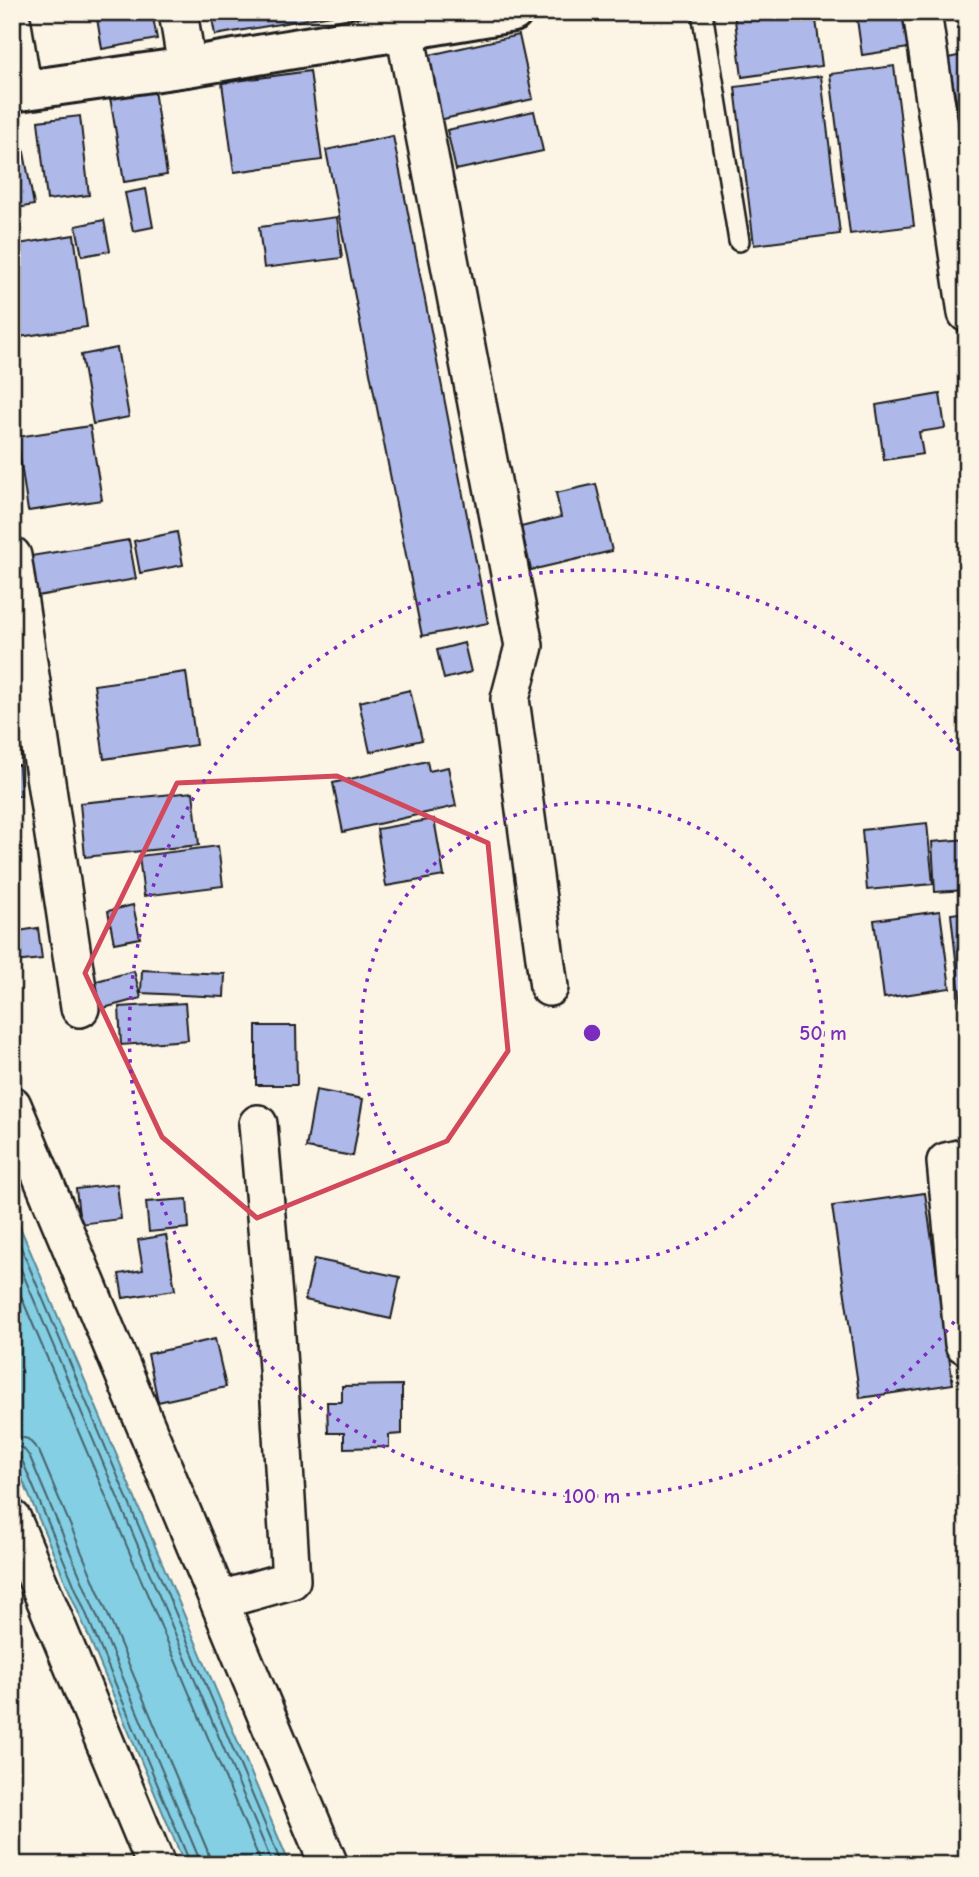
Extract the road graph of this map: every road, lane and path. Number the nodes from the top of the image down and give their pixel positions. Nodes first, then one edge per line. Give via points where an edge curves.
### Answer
1 (178, 12) edge
2 (513, 12) edge
3 (702, 12) edge
4 (922, 12) edge
5 (12, 24) edge
6 (385, 27) edge
7 (187, 67) junction
8 (18, 92) edge
9 (739, 241) dead end
10 (965, 300) edge
11 (12, 556) edge
12 (549, 987) dead end
13 (80, 1009) dead end
14 (12, 1105) edge
15 (258, 1125) dead end
16 (967, 1157) edge
17 (964, 1344) dead end
18 (12, 1520) edge
19 (220, 1600) junction
20 (156, 1865) edge
21 (329, 1865) edge

1 - 7 street
2 - 6 street
3 - 9 lane
4 - 10 street
5 - 8 street
6 - 7 street
6 - 12 street via 524,646 510,699
7 - 8 street
11 - 13 street
14 - 19 street
15 - 19 street via 291,1580
16 - 17 street via 946,1161
18 - 20 street
19 - 21 street

